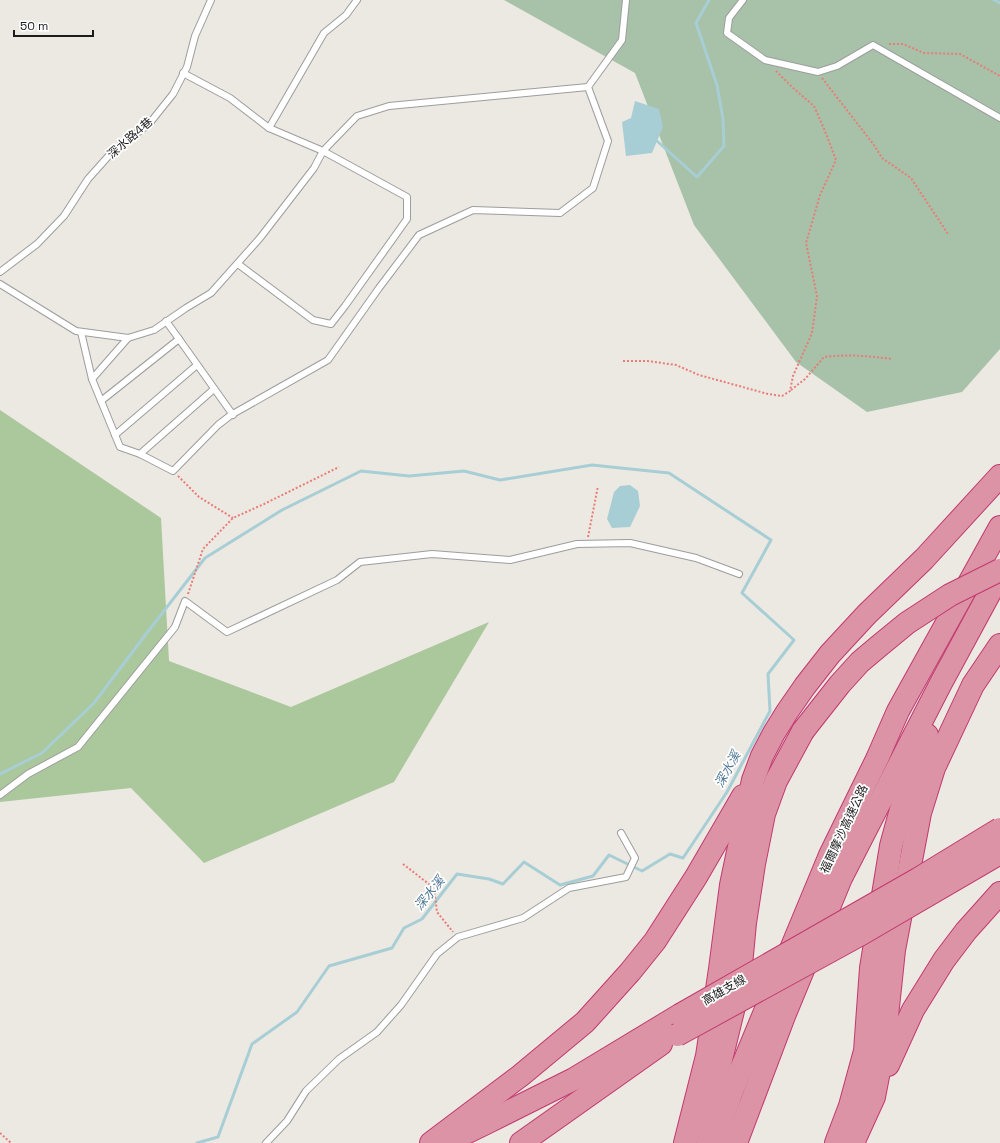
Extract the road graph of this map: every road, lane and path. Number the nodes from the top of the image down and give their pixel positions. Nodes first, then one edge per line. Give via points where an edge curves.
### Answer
1 (211, 0) edge
2 (356, 0) edge
3 (626, 0) edge
4 (743, 0) edge
5 (873, 45) junction
6 (765, 60) junction
7 (818, 72) junction
8 (183, 73) junction
9 (1000, 76) edge
10 (588, 87) junction
11 (1000, 118) edge
12 (269, 128) junction
13 (323, 151) junction
14 (948, 234) dead end
15 (238, 264) junction
16 (0, 272) edge
17 (0, 284) edge
18 (166, 322) junction
19 (81, 332) junction
20 (128, 338) junction
21 (179, 339) junction
22 (892, 359) dead end
23 (623, 361) dead end
24 (197, 365) junction
25 (92, 379) junction
26 (214, 389) junction
27 (790, 391) junction
28 (101, 401) junction
29 (233, 414) junction
30 (115, 435) junction
31 (140, 454) junction
32 (339, 467) dead end
33 (173, 471) junction
34 (1000, 476) edge
35 (598, 486) dead end
36 (233, 518) junction
37 (1000, 527) edge
38 (586, 544) junction
39 (1000, 570) edge
40 (739, 574) dead end
41 (1000, 574) edge
42 (185, 601) junction
43 (1000, 645) edge
44 (941, 683) junction
45 (753, 780) junction
46 (0, 796) edge
47 (1000, 829) edge
48 (621, 833) dead end
49 (1000, 853) edge
50 (403, 864) dead end
51 (1000, 893) edge
52 (458, 937) junction
53 (673, 1032) junction
54 (874, 1097) junction
55 (0, 1133) edge
56 (11, 1143) edge
57 (266, 1143) edge
58 (431, 1143) edge
59 (443, 1143) edge
60 (478, 1143) edge
61 (521, 1143) edge
62 (685, 1143) edge
63 (701, 1143) edge
64 (714, 1143) edge
65 (736, 1143) edge
66 (836, 1143) edge
67 (853, 1143) edge

1 - 8 lane, 深水路4巷 via 195,36
2 - 12 lane via 346,15 324,33
3 - 10 lane via 622,40
4 - 6 lane via 729,18 727,33
5 - 7 lane via 837,66
5 - 9 path via 903,44 924,53 960,54
5 - 11 lane
6 - 7 lane
6 - 27 path via 814,106 836,160 820,194 806,243 817,296 812,333 793,376
7 - 14 path via 882,158 911,178
8 - 12 lane via 230,98
8 - 16 lane, 深水路4巷 via 173,94 149,124 113,151 88,179 64,216 37,244
10 - 13 lane via 389,106 357,116
10 - 29 lane via 608,141 592,188 560,213 473,210 419,235 328,360
12 - 13 lane
13 - 15 lane via 314,168
13 - 15 lane via 408,198 407,219 345,306 331,324 313,320
15 - 18 lane via 211,293
17 - 19 lane
18 - 20 lane via 154,330
18 - 21 lane
19 - 20 lane
19 - 25 lane
20 - 25 lane
21 - 24 lane
21 - 28 lane
22 - 27 path via 860,355 824,357 805,379
23 - 27 path via 676,365 699,375 768,394 782,396
24 - 26 lane
24 - 30 lane
25 - 28 lane
26 - 29 lane
26 - 31 lane
28 - 30 lane
29 - 33 lane via 218,425
30 - 31 lane via 120,447
31 - 33 lane
32 - 36 path
33 - 36 path via 199,497
34 - 45 highway via 924,559 830,654 774,733
35 - 38 path
36 - 42 path via 203,549
37 - 64 highway, 福爾摩沙高速公路 via 898,711 830,855 732,1091
38 - 40 lane via 630,543 696,558
38 - 42 lane via 576,544 510,560 432,554 360,562 337,580 228,632
39 - 63 highway, bridge via 950,595 907,623 860,662 804,730 776,781 764,814 754,864 739,986
41 - 44 highway, 福爾摩沙高速公路
42 - 46 lane via 176,627 78,747 28,774
43 - 54 highway via 973,685 934,768 920,813 894,950 884,1045
44 - 65 highway, 福爾摩沙高速公路 via 841,878 784,1016
44 - 66 highway via 925,742 906,791 891,846 872,968 865,1051 850,1106
45 - 58 highway via 655,941 586,1022
45 - 62 highway via 731,885 707,1056
47 - 53 highway, 高雄支線, bridge
48 - 52 lane via 635,858 626,877 569,888 524,918
49 - 53 highway, 高雄支線, bridge via 863,933
50 - 52 path via 434,888 437,912
51 - 54 highway via 966,931 940,966 913,1010
52 - 57 lane via 437,954 378,1032 339,1059 306,1091 287,1121
53 - 59 highway, 高雄支線
53 - 60 highway, 高雄支線 via 574,1092
53 - 61 highway
54 - 67 highway
55 - 56 path

